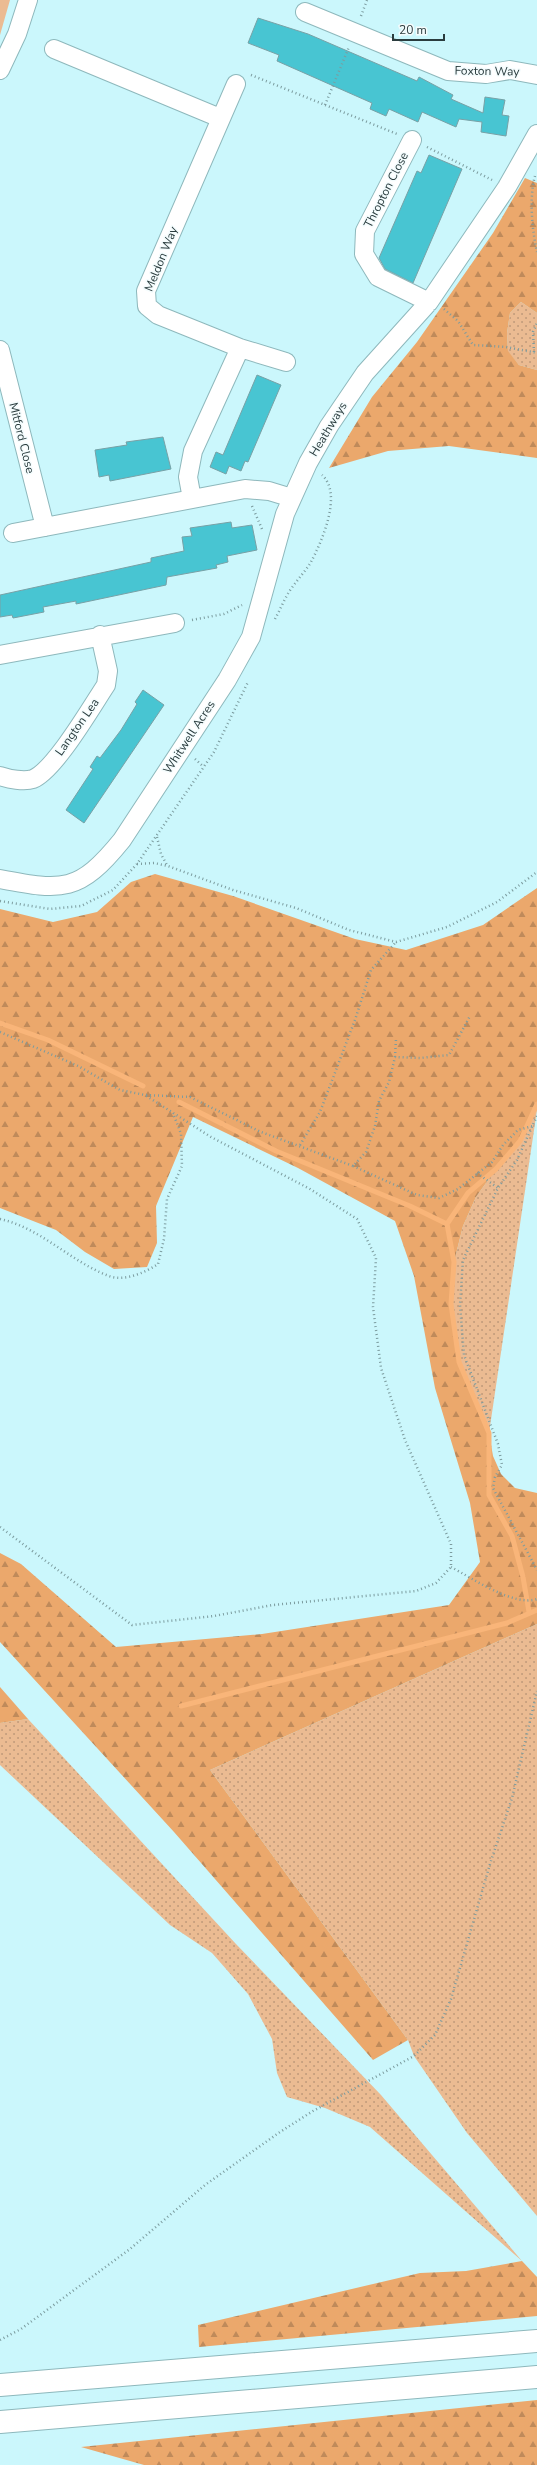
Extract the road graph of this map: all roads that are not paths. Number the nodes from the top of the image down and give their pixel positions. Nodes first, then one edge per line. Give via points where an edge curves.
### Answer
1 (28, 0) edge
2 (305, 12) dead end
3 (54, 49) dead end
4 (0, 70) edge
5 (537, 75) edge
6 (236, 84) road end
7 (220, 118) junction
8 (537, 134) edge
9 (412, 140) road end
10 (429, 302) junction
11 (240, 348) junction
12 (0, 350) edge
13 (286, 362) dead end
14 (292, 498) junction
15 (192, 499) junction
16 (45, 527) junction
17 (13, 533) dead end
18 (176, 622) road end
19 (100, 635) junction
20 (0, 655) edge
21 (0, 776) edge
22 (0, 879) edge
23 (537, 2341) edge
24 (537, 2377) edge
25 (0, 2385) edge
26 (0, 2422) edge

1 - 4 street via 17,34
2 - 5 street, Foxton Way via 448,71 486,74 510,70
3 - 7 street
6 - 7 street, Meldon Way
7 - 11 street, Meldon Way via 146,291 147,306 158,315
8 - 10 street, Heathways via 507,187
9 - 10 street, Thropton Close via 364,230 364,254 378,277
10 - 14 street, Heathways via 349,393 308,463
11 - 13 street, Meldon Way
11 - 15 street via 193,451 188,477
12 - 16 street, Mitford Close
14 - 15 street via 269,491 245,489
14 - 22 street, Whitwell Acres via 273,554 251,637 227,680 122,840 102,865 82,880 66,886 40,886
15 - 16 street
16 - 17 street
18 - 19 street
19 - 20 street
19 - 21 street, Langton Lea via 108,671 106,685 48,768 33,779 10,780
23 - 25 highway
24 - 26 highway

